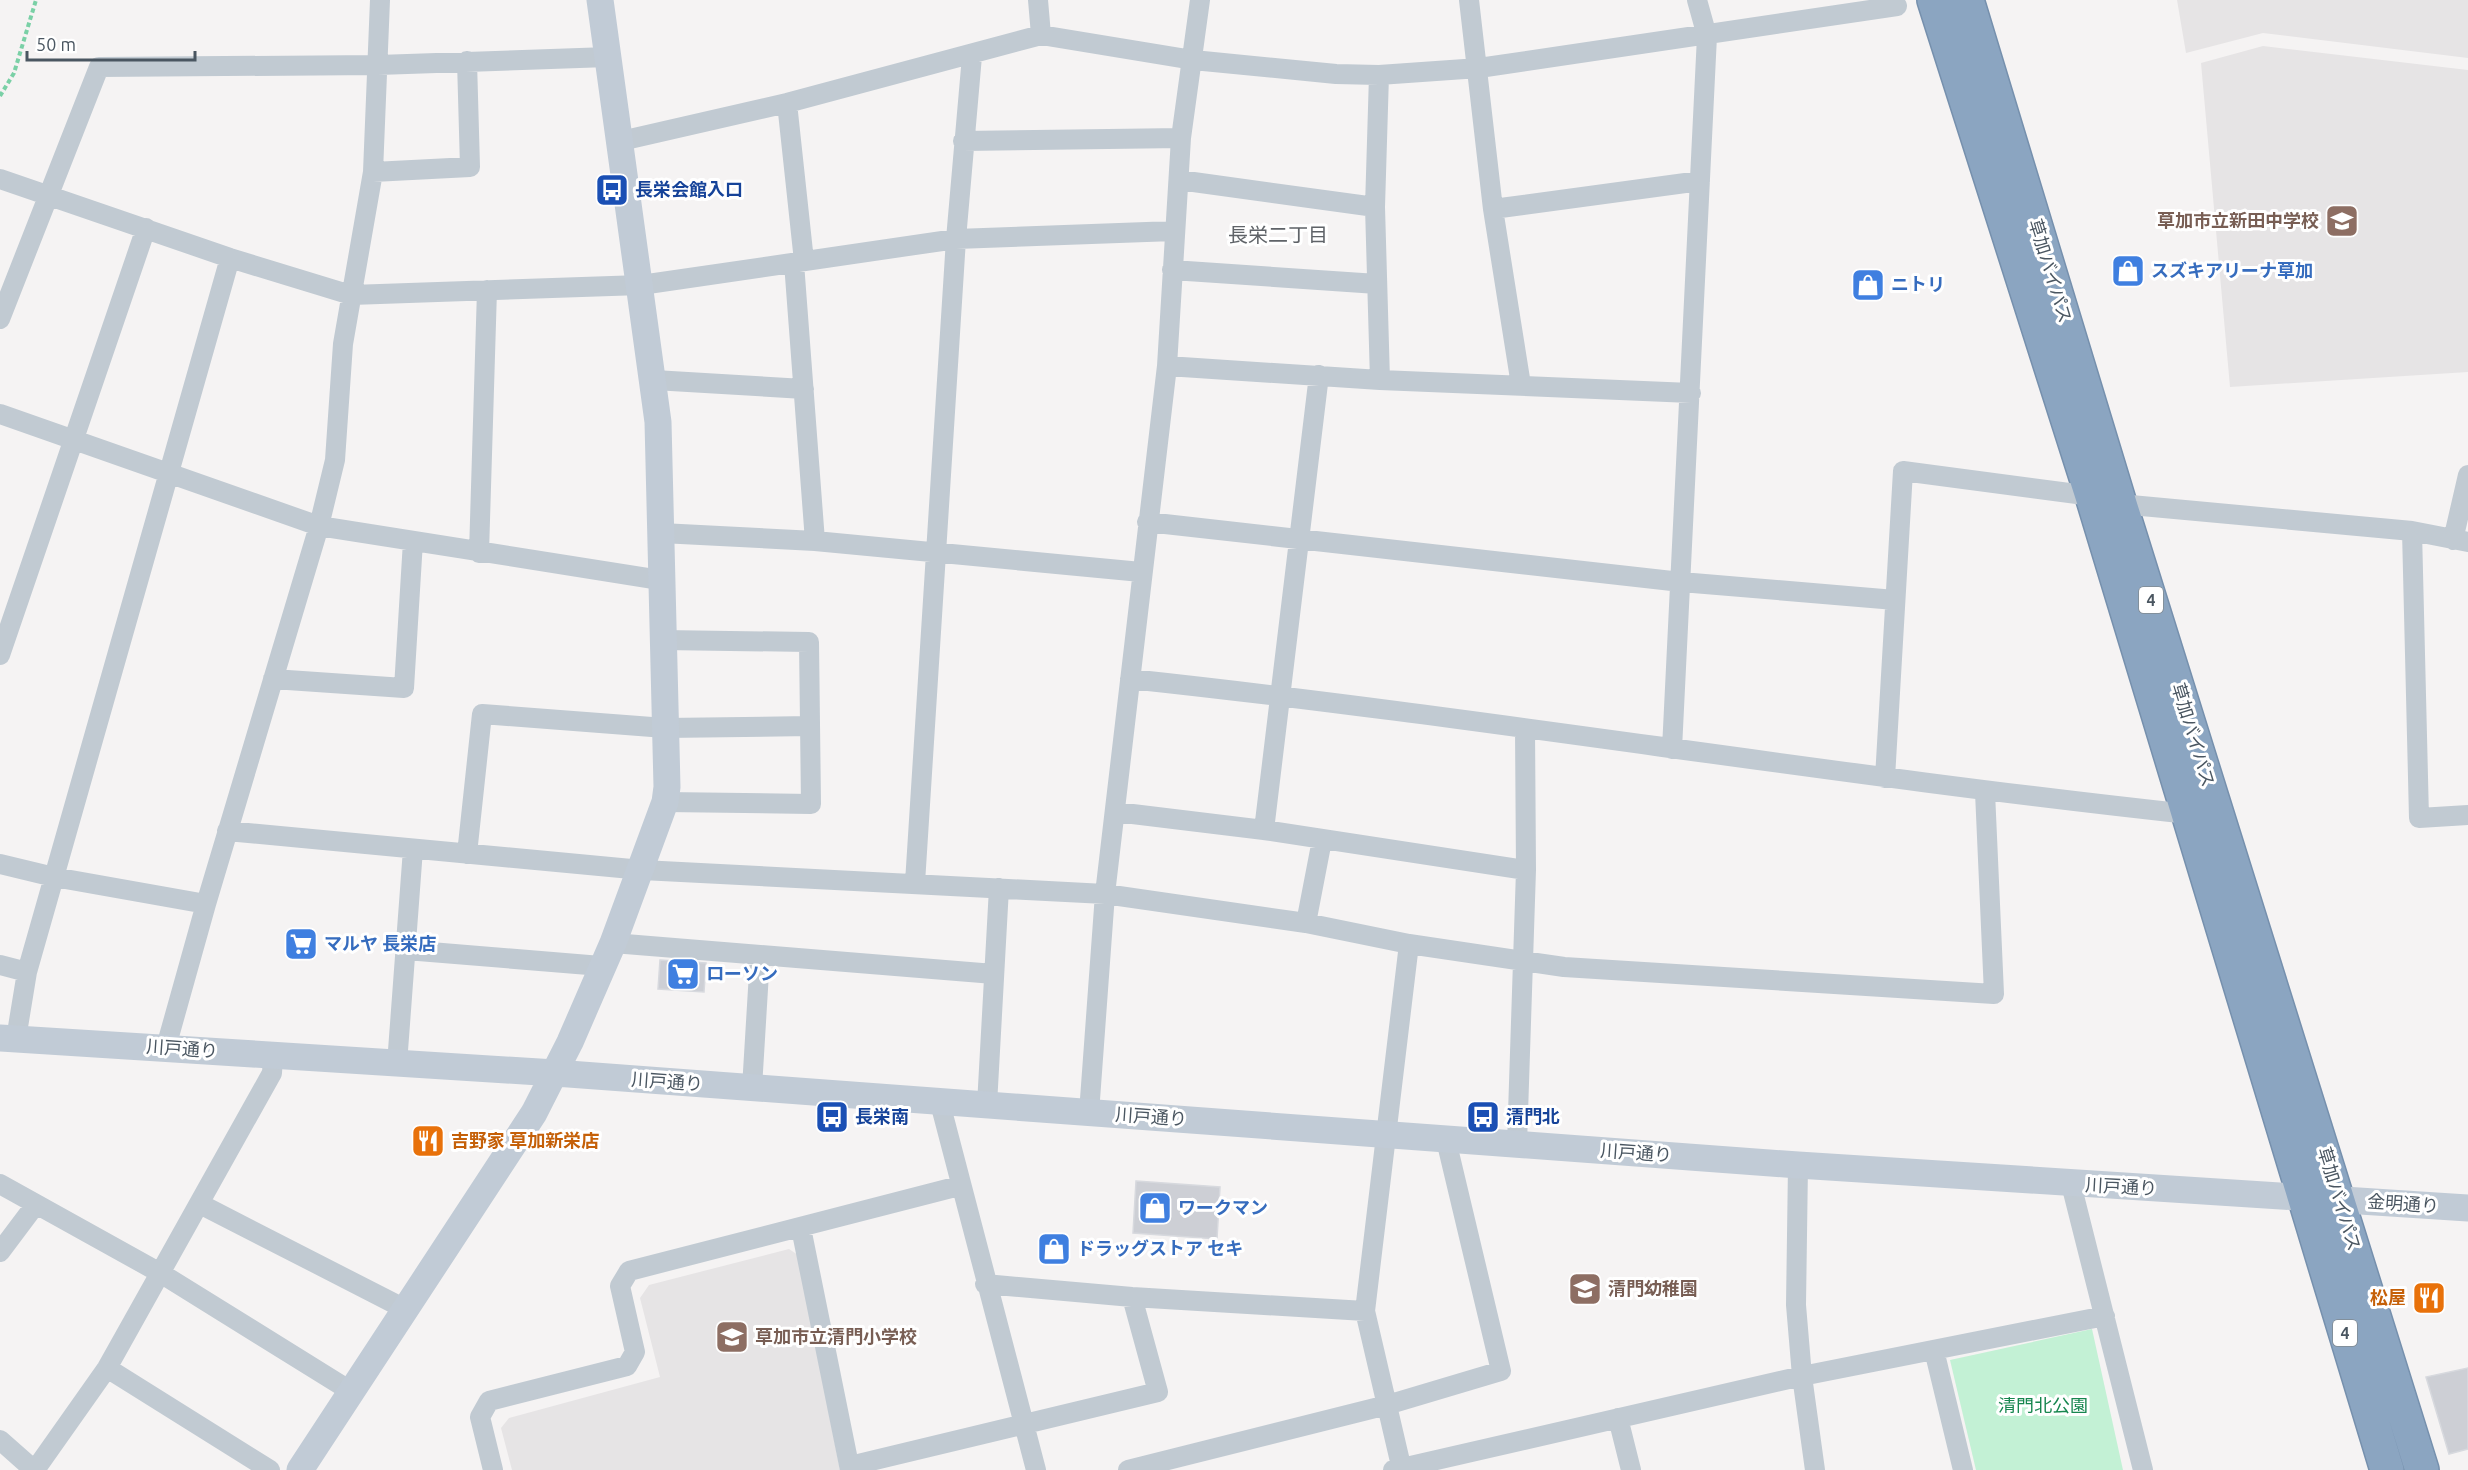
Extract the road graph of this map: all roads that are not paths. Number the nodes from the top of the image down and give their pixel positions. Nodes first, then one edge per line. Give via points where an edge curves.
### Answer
1 (380, 0) edge
2 (600, 0) edge
3 (1038, 0) edge
4 (1200, 0) edge
5 (1469, 0) edge
6 (1697, 0) edge
7 (1934, 0) edge
8 (1967, 0) edge
9 (1896, 3) edge
10 (1041, 35) junction
11 (1707, 36) junction
12 (972, 56) junction
13 (608, 57) junction
14 (1193, 60) junction
15 (467, 61) junction
16 (378, 65) junction
17 (1479, 68) junction
18 (1379, 75) junction
19 (787, 103) junction
20 (1181, 138) junction
21 (621, 141) junction
22 (963, 141) junction
23 (373, 172) junction
24 (0, 178) edge
25 (1179, 180) junction
26 (1700, 181) junction
27 (48, 193) junction
28 (1375, 207) junction
29 (1494, 209) junction
30 (146, 228) junction
31 (1174, 231) junction
32 (956, 239) junction
33 (230, 258) junction
34 (799, 262) junction
35 (1172, 270) junction
36 (1377, 284) junction
37 (641, 285) junction
38 (487, 290) junction
39 (351, 295) junction
40 (0, 319) edge
41 (1167, 366) junction
42 (1319, 375) junction
43 (654, 380) junction
44 (1380, 380) junction
45 (1521, 385) junction
46 (804, 388) junction
47 (1691, 393) junction
48 (0, 414) edge
49 (72, 439) junction
50 (170, 473) junction
51 (2468, 475) edge
52 (2106, 500) junction
53 (1148, 522) junction
54 (319, 526) junction
55 (2412, 531) junction
56 (661, 533) junction
57 (1300, 540) junction
58 (413, 541) junction
59 (814, 541) junction
60 (2461, 541) edge
61 (936, 552) junction
62 (479, 553) junction
63 (1141, 572) junction
64 (660, 580) junction
65 (1681, 582) junction
66 (1895, 600) junction
67 (662, 640) junction
68 (0, 655) edge
69 (273, 679) junction
70 (1130, 679) junction
71 (1282, 695) junction
72 (810, 726) junction
73 (665, 728) junction
74 (1526, 729) junction
75 (1672, 749) junction
76 (1885, 778) junction
77 (1985, 792) junction
78 (665, 802) junction
79 (1116, 812) junction
80 (2188, 814) junction
81 (2468, 815) edge
82 (1264, 830) junction
83 (227, 831) junction
84 (1322, 840) junction
85 (413, 849) junction
86 (467, 854) junction
87 (0, 864) edge
88 (642, 870) junction
89 (1526, 870) junction
90 (54, 878) junction
91 (915, 884) junction
92 (999, 888) junction
93 (1105, 894) junction
94 (206, 904) junction
95 (1306, 924) junction
96 (1410, 944) junction
97 (405, 950) junction
98 (607, 955) junction
99 (760, 956) junction
100 (1521, 961) junction
101 (0, 965) edge
102 (27, 972) junction
103 (994, 974) junction
104 (8, 1038) edge
105 (166, 1047) junction
106 (273, 1056) junction
107 (397, 1064) junction
108 (555, 1073) junction
109 (752, 1088) junction
110 (940, 1103) junction
111 (987, 1105) junction
112 (1089, 1113) junction
113 (1389, 1135) junction
114 (1446, 1140) junction
115 (1517, 1144) junction
116 (1798, 1165) junction
117 (0, 1184) edge
118 (2071, 1184) junction
119 (959, 1186) junction
120 (2303, 1196) junction
121 (2339, 1199) junction
122 (36, 1204) junction
123 (200, 1204) junction
124 (2468, 1208) edge
125 (801, 1228) junction
126 (0, 1252) edge
127 (162, 1274) junction
128 (985, 1284) junction
129 (1132, 1297) junction
130 (405, 1309) junction
131 (1365, 1311) junction
132 (2105, 1316) junction
133 (1934, 1350) junction
134 (107, 1368) junction
135 (1802, 1376) junction
136 (352, 1392) junction
137 (1387, 1405) junction
138 (1618, 1418) junction
139 (1023, 1423) junction
140 (0, 1440) edge
141 (303, 1468) edge
142 (850, 1468) edge
143 (1398, 1469) edge
144 (35, 1470) edge
145 (270, 1470) edge
146 (493, 1470) edge
147 (1036, 1470) edge
148 (1128, 1470) edge
149 (1631, 1470) edge
150 (1815, 1470) edge
151 (1963, 1470) edge
152 (2143, 1470) edge
153 (2387, 1470) edge
154 (2422, 1470) edge

1 - 16 street
2 - 13 street
3 - 10 street
4 - 14 street
5 - 17 street
6 - 11 street
7 - 9 street
7 - 52 highway, 草加バイパス / 4
8 - 52 highway, 草加バイパス / 4
9 - 11 street
10 - 12 street
10 - 14 street
11 - 17 street
11 - 26 street
12 - 19 street
12 - 22 street
13 - 15 street
13 - 21 street
14 - 18 street
14 - 20 street
15 - 16 street
15 - 23 street via 470,167
16 - 23 street
16 - 27 street via 99,67
17 - 18 street
17 - 29 street
18 - 28 street
19 - 21 street
19 - 34 street
20 - 22 street
20 - 25 street
21 - 37 street
22 - 32 street
23 - 39 street
24 - 27 street
25 - 28 street
25 - 31 street
26 - 29 street
26 - 47 street
27 - 30 street
27 - 40 street
28 - 36 street
29 - 45 street
30 - 33 street
30 - 49 street
31 - 32 street
31 - 35 street
32 - 34 street
32 - 61 street
33 - 39 street
33 - 50 street
34 - 37 street
34 - 46 street
35 - 36 street
35 - 41 street
36 - 44 street
37 - 38 street
37 - 43 street
38 - 39 street
38 - 62 street
39 - 54 street via 342,344 335,460
41 - 42 street
41 - 53 street
42 - 44 street
42 - 57 street
43 - 46 street
43 - 56 street
44 - 45 street
45 - 47 street
46 - 59 street
47 - 65 street
48 - 49 street
49 - 50 street
49 - 68 street
50 - 54 street
50 - 90 street
51 - 60 street
52 - 55 street
52 - 66 street via 1903,471
52 - 80 highway, 草加バイパス / 4
52 - 121 highway, 草加バイパス / 4
53 - 57 street
53 - 63 street
54 - 58 street
54 - 69 street
55 - 60 street
55 - 81 street via 2419,818
56 - 59 street
56 - 64 street
57 - 65 street
57 - 71 street
58 - 62 street
58 - 69 street via 404,688
59 - 61 street
61 - 63 street
61 - 91 street
62 - 64 street
63 - 70 street
64 - 67 street
65 - 66 street
65 - 75 street
66 - 76 street
67 - 72 street via 809,642
67 - 73 street
69 - 83 street
70 - 71 street
70 - 79 street
71 - 74 street
71 - 82 street
72 - 73 street
72 - 78 street via 811,804
73 - 78 street
73 - 86 street via 482,714
74 - 75 street
74 - 89 street
75 - 76 street
76 - 77 street
77 - 80 street
77 - 100 street via 1994,994
78 - 88 street
79 - 82 street
79 - 93 street
80 - 120 highway, 草加バイパス / 4
82 - 84 street
83 - 85 street
83 - 94 street
84 - 89 street
84 - 95 street
85 - 86 street
85 - 97 street
86 - 88 street
87 - 90 street
88 - 91 street
88 - 98 street
89 - 100 street
90 - 94 street
90 - 102 street
91 - 92 street
92 - 93 street
92 - 103 street
93 - 95 street
93 - 112 street
94 - 105 street
95 - 96 street
96 - 100 street
96 - 113 street
97 - 98 street
97 - 107 street
98 - 99 street
98 - 108 street
99 - 103 street
99 - 109 street
100 - 115 street
101 - 102 street
102 - 104 street
103 - 111 street
104 - 105 street, 川戸通り
105 - 106 street, 川戸通り
106 - 107 street, 川戸通り
106 - 123 street via 272,1073
107 - 108 street, 川戸通り
108 - 109 street, 川戸通り
108 - 130 street via 534,1113
109 - 110 street, 川戸通り
110 - 111 street, 川戸通り
110 - 119 street
111 - 112 street, 川戸通り
112 - 113 street, 川戸通り
113 - 114 street, 川戸通り
113 - 131 street
114 - 115 street, 川戸通り
114 - 137 street via 1501,1371
115 - 116 street, 川戸通り
116 - 118 street, 川戸通り
116 - 135 street via 1796,1305
117 - 122 street
118 - 120 street, 川戸通り
118 - 132 street
119 - 125 street
119 - 128 street
120 - 121 street, 金明通り
120 - 153 highway, 草加バイパス / 4
121 - 124 street, 金明通り
121 - 154 highway, 草加バイパス / 4
122 - 126 street
122 - 127 street
123 - 127 street
123 - 130 street
125 - 142 street
125 - 146 street via 629,1271 620,1286 635,1352 627,1366 489,1401 480,1417
127 - 134 street
127 - 136 street
128 - 129 street
128 - 139 street
129 - 131 street
129 - 139 street via 1158,1392
130 - 136 street
131 - 137 street
132 - 133 street
132 - 152 street
133 - 135 street
133 - 151 street
134 - 144 street
134 - 145 street
135 - 138 street
135 - 150 street
136 - 141 street
137 - 143 street
137 - 148 street
138 - 143 street
138 - 149 street
139 - 142 street
139 - 147 street
140 - 144 street

